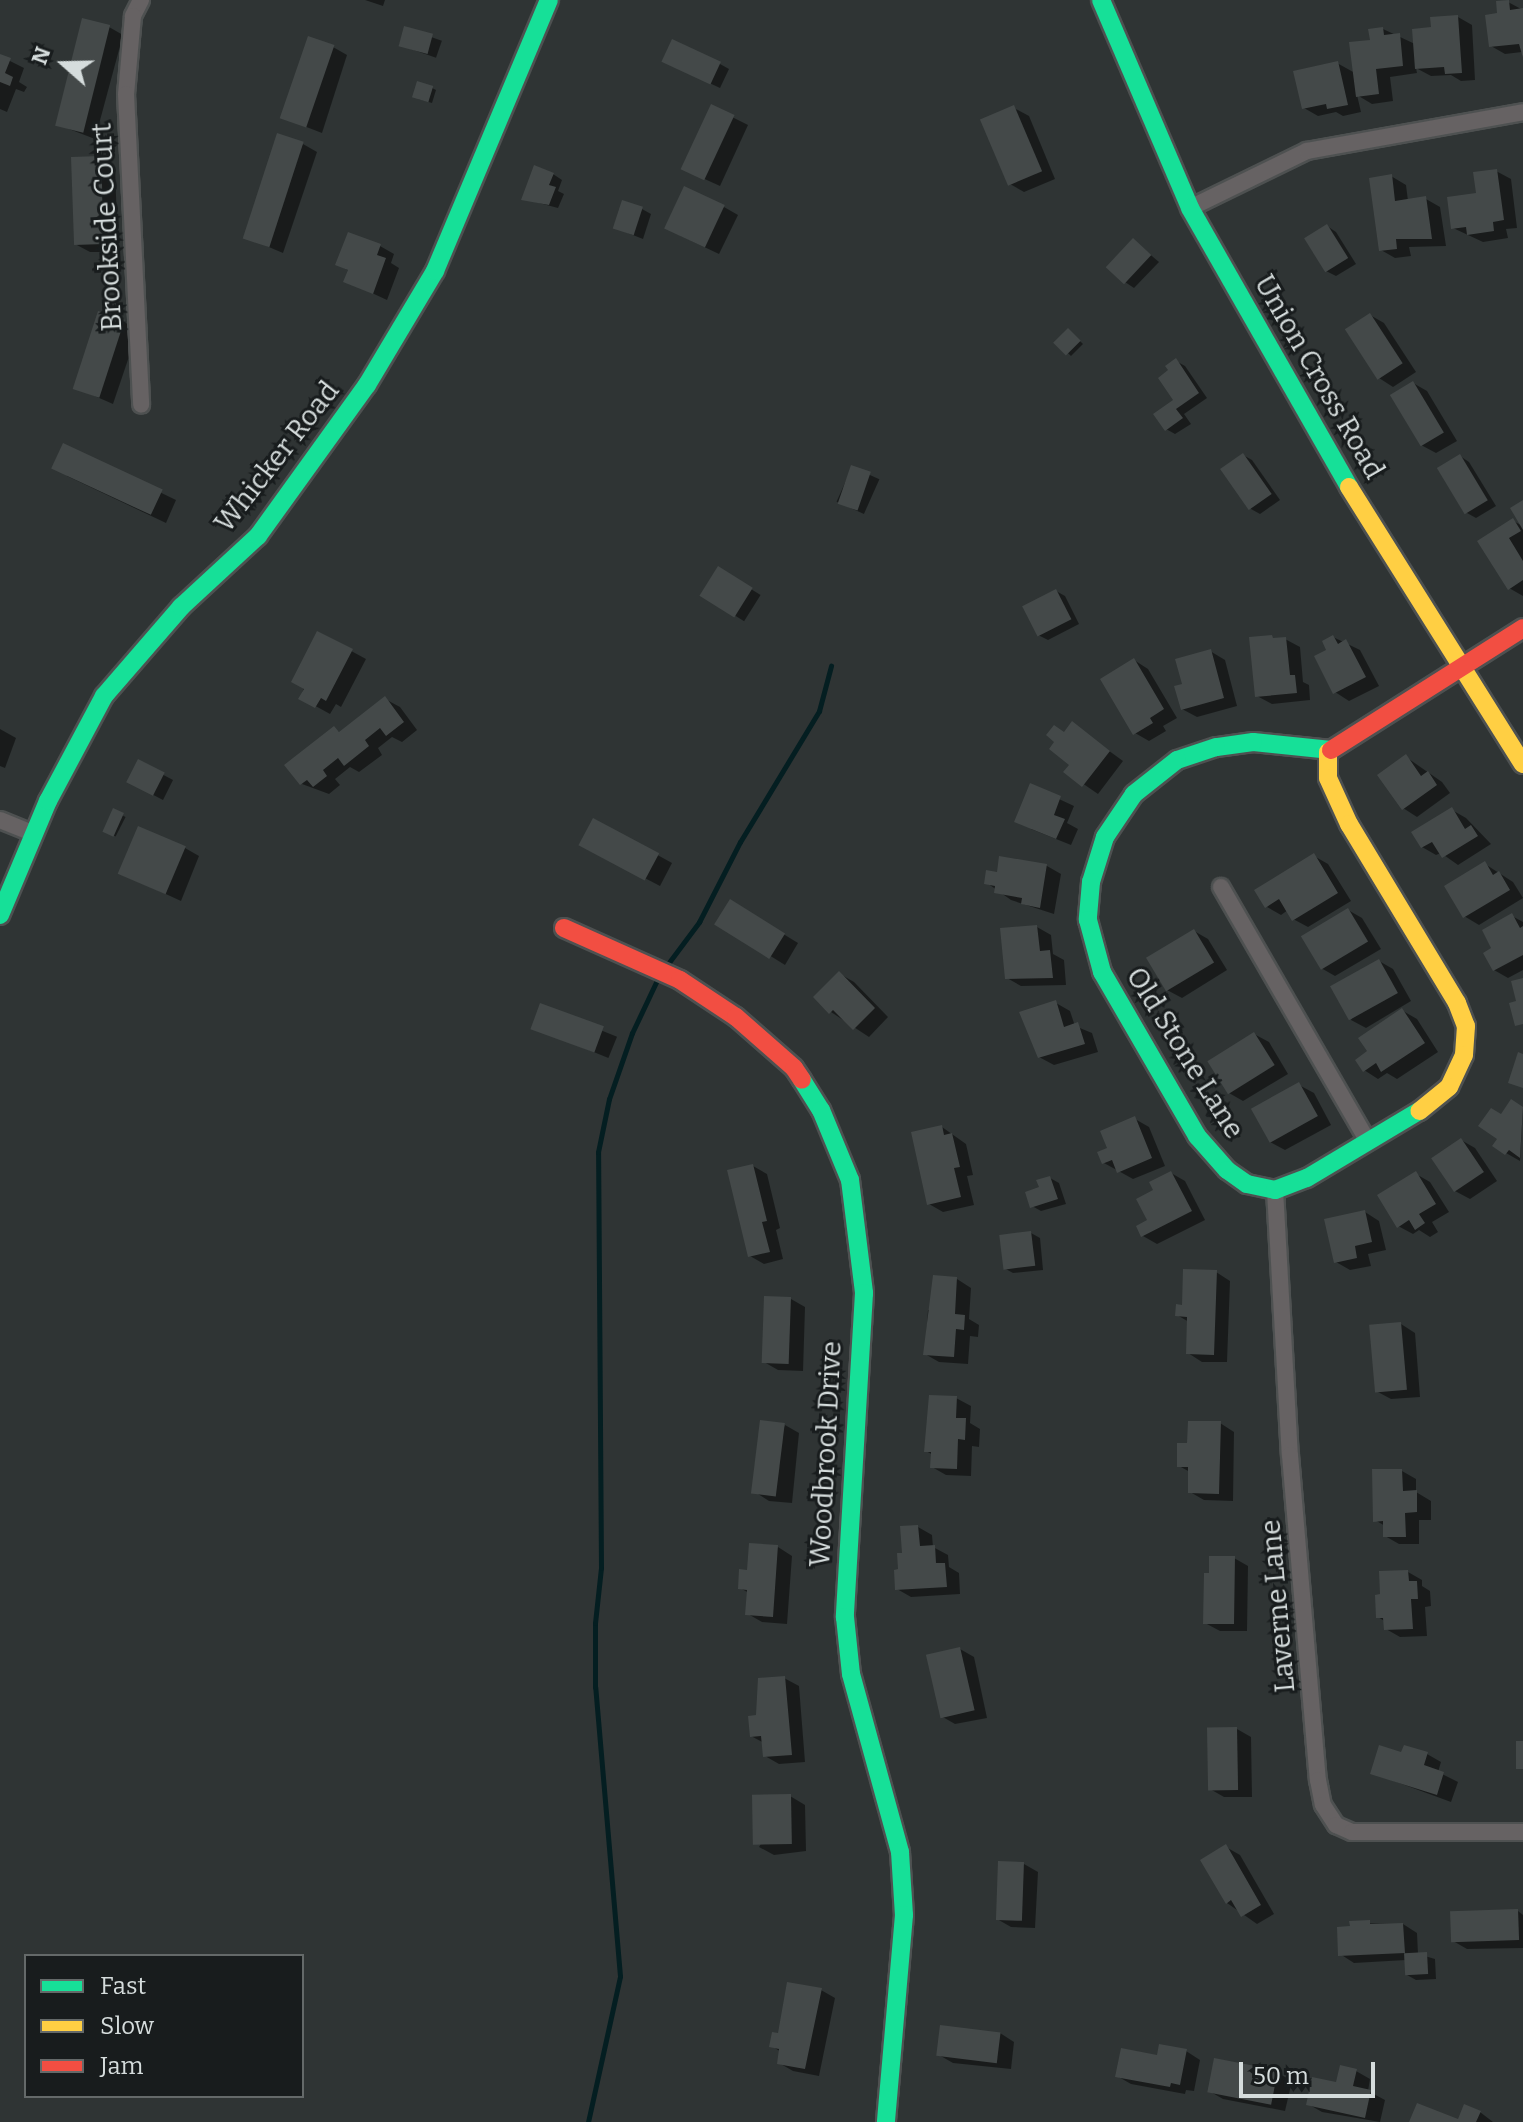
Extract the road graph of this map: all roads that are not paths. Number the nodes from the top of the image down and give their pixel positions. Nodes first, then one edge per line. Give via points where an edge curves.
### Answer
1 (141, 0) edge
2 (549, 0) edge
3 (1101, 0) edge
4 (1523, 112) edge
5 (1190, 208) junction
6 (141, 405) dead end
7 (1523, 628) edge
8 (1460, 666) junction
9 (1328, 752) junction
10 (1523, 764) edge
11 (0, 820) edge
12 (34, 834) junction
13 (1221, 887) dead end
14 (0, 915) edge
15 (564, 928) dead end
16 (1367, 1140) junction
17 (1275, 1190) junction
18 (1523, 1832) edge
19 (886, 2122) edge

1 - 6 street, Brookside Court via 133,16 126,94
2 - 12 street, Whicker Road via 435,271 367,385 258,536 181,607 104,696
3 - 5 street, Union Cross Road
4 - 5 street via 1307,151
5 - 8 street, Union Cross Road via 1308,418
7 - 8 street
8 - 9 street
8 - 10 street, Union Cross Road
9 - 16 street via 1328,778 1349,824 1414,926 1466,1026 1464,1055 1449,1087
9 - 17 street, Old Stone Lane via 1253,742 1177,760 1134,794 1105,837 1091,882 1088,920 1102,972 1150,1058 1197,1136 1227,1170 1247,1184
11 - 12 street
12 - 14 street, Whicker Road
13 - 16 street
15 - 19 street, Woodbrook Drive via 680,980 736,1017 794,1068 821,1110 850,1180 864,1293 845,1617 851,1674 900,1852 904,1915
16 - 17 street via 1307,1178
17 - 18 street, Laverne Lane via 1290,1455 1323,1805 1336,1825 1352,1832

